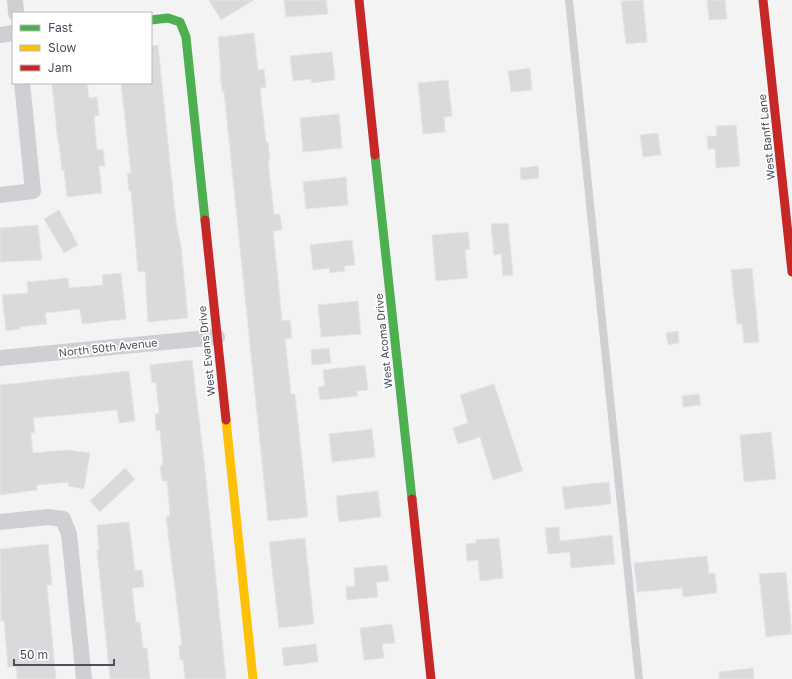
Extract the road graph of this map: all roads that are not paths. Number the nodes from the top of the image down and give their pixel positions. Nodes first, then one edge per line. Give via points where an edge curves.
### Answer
1 (15, 0) edge
2 (359, 0) edge
3 (569, 0) edge
4 (763, 0) edge
5 (16, 12) edge
6 (152, 20) edge
7 (12, 33) edge
8 (0, 35) edge
9 (22, 84) edge
10 (0, 195) edge
11 (792, 272) edge
12 (217, 337) junction
13 (0, 358) edge
14 (0, 522) edge
15 (84, 679) edge
16 (253, 679) edge
17 (431, 679) edge
18 (639, 679) edge

1 - 5 street
2 - 17 street, West Acoma Drive
3 - 18 lane
4 - 11 street, West Banff Lane
6 - 12 street, West Evans Drive via 168,18 180,22 186,37
7 - 8 street
9 - 10 street via 33,191
12 - 13 street, North 50th Avenue
12 - 16 street, West Evans Drive
14 - 15 street via 48,517 63,519 69,534

